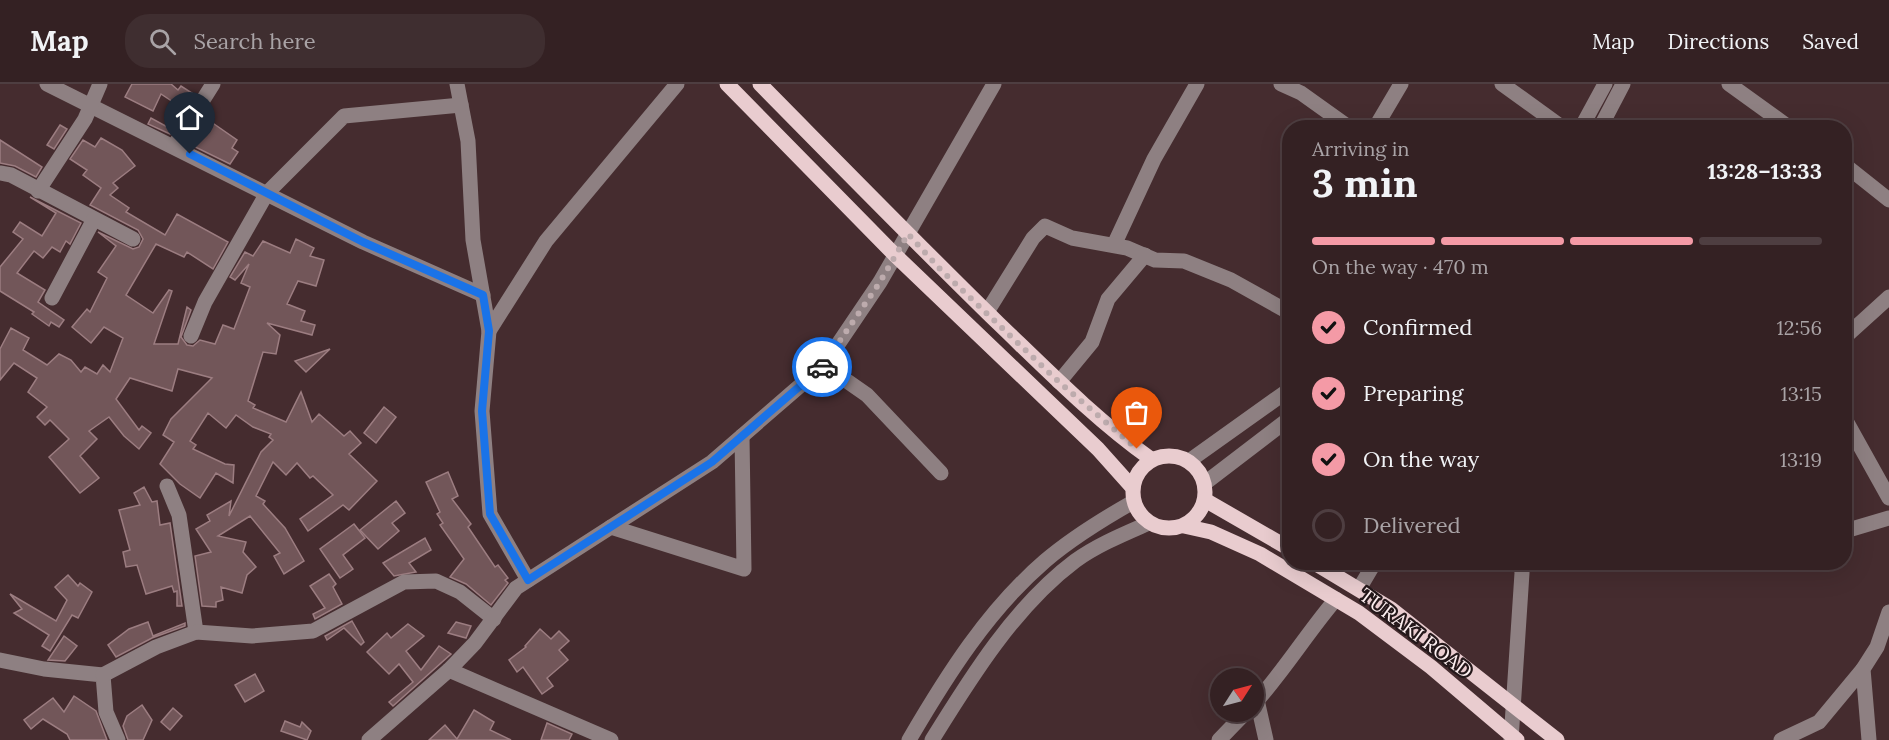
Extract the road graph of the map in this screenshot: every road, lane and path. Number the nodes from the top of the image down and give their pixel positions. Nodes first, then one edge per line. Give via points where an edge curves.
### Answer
1 (47, 84) edge
2 (100, 84) edge
3 (213, 84) edge
4 (457, 84) edge
5 (677, 84) edge
6 (728, 84) edge
7 (760, 84) edge
8 (994, 84) edge
9 (1197, 84) edge
10 (1281, 84) edge
11 (1401, 84) edge
12 (1502, 84) edge
13 (1605, 84) edge
14 (1623, 84) edge
15 (1729, 84) edge
16 (90, 104) junction
17 (461, 105) junction
18 (1339, 120) edge
19 (1380, 120) edge
20 (1552, 120) edge
21 (1585, 120) edge
22 (1604, 120) edge
23 (1779, 120) edge
24 (174, 146) junction
25 (1852, 171) edge
26 (0, 173) edge
27 (38, 191) junction
28 (267, 193) junction
29 (1889, 200) edge
30 (94, 219) junction
31 (908, 234) junction
32 (133, 239) dead end
33 (1114, 246) junction
34 (894, 254) junction
35 (1145, 255) junction
36 (483, 295) junction
37 (1889, 297) edge
38 (52, 298) dead end
39 (1282, 309) edge
40 (987, 312) junction
41 (489, 331) junction
42 (1852, 331) edge
43 (191, 336) dead end
44 (824, 365) junction
45 (1059, 382) junction
46 (1282, 395) edge
47 (1282, 424) edge
48 (1852, 432) edge
49 (742, 436) junction
50 (1151, 459) junction
51 (1189, 461) junction
52 (941, 473) dead end
53 (1204, 483) junction
54 (167, 486) dead end
55 (1133, 494) junction
56 (1889, 498) edge
57 (1205, 500) junction
58 (1889, 518) edge
59 (1149, 523) junction
60 (1184, 526) junction
61 (611, 527) junction
62 (1852, 529) edge
63 (1282, 544) edge
64 (1282, 567) edge
65 (1287, 570) edge
66 (1327, 570) edge
67 (1370, 570) edge
68 (1522, 570) edge
69 (528, 580) junction
70 (1359, 589) junction
71 (1336, 599) junction
72 (1889, 612) edge
73 (494, 618) junction
74 (196, 632) junction
75 (0, 660) edge
76 (1863, 669) junction
77 (449, 670) junction
78 (103, 675) junction
79 (1264, 693) edge
80 (1515, 706) junction
81 (1236, 722) edge
82 (1259, 722) edge
83 (1513, 739) edge
84 (118, 740) edge
85 (369, 740) edge
86 (611, 740) edge
87 (909, 740) edge
88 (932, 740) edge
89 (1219, 740) edge
90 (1266, 740) edge
91 (1557, 740) edge
92 (1781, 740) edge
93 (1869, 740) edge

1 - 16 street
2 - 16 street
3 - 24 street
4 - 17 street
5 - 41 street via 546,241
6 - 34 main road
7 - 31 main road
8 - 31 street
9 - 33 street via 1154,159
10 - 18 street
11 - 19 street
12 - 20 street
13 - 21 street
14 - 22 street
15 - 23 street
16 - 24 street
16 - 27 street via 85,119
17 - 28 street via 344,116
17 - 36 street via 468,141 473,240
24 - 28 street
25 - 29 street
26 - 27 street
27 - 30 street
28 - 36 street via 363,242
28 - 43 street via 205,302
30 - 32 street
30 - 38 street
31 - 34 street
31 - 40 main road
33 - 35 street
33 - 40 street via 1072,238 1045,226 1033,238
34 - 44 street via 880,282
34 - 55 main road via 1098,449
35 - 39 street via 1155,260 1184,261 1231,280
35 - 45 street via 1108,299 1092,342
36 - 41 street
37 - 42 street
40 - 45 main road
41 - 69 street via 482,411 490,514
44 - 49 street
44 - 52 street via 867,395
45 - 50 main road via 1122,439
46 - 51 street
47 - 53 street
48 - 56 street
49 - 61 street via 712,462
49 - 61 street via 744,569
50 - 51 main road via 1170,455
50 - 55 main road via 1138,471
51 - 53 main road via 1199,470
53 - 57 main road
54 - 74 street via 179,515
55 - 59 main road
55 - 87 street via 1045,561 1007,600 972,641
57 - 60 main road via 1198,515
57 - 63 main road
58 - 62 street
59 - 60 main road via 1166,529
59 - 88 street via 1076,560 1046,586 962,691
60 - 64 main road, TURAKI ROAD via 1211,532
61 - 69 street
65 - 71 main road, TURAKI ROAD
66 - 70 main road
67 - 70 street
68 - 80 street
69 - 73 street via 516,588
70 - 80 main road via 1399,615
71 - 79 street
71 - 83 main road, TURAKI ROAD via 1431,667
72 - 76 street via 1877,646
73 - 74 street via 460,592 436,581 404,582 313,631 252,636
73 - 77 street
74 - 78 street via 156,647
75 - 78 street
76 - 92 street via 1819,722
76 - 93 street
77 - 85 street
77 - 86 street
78 - 84 street via 106,712
80 - 83 street
80 - 91 main road
81 - 89 street
82 - 90 street

